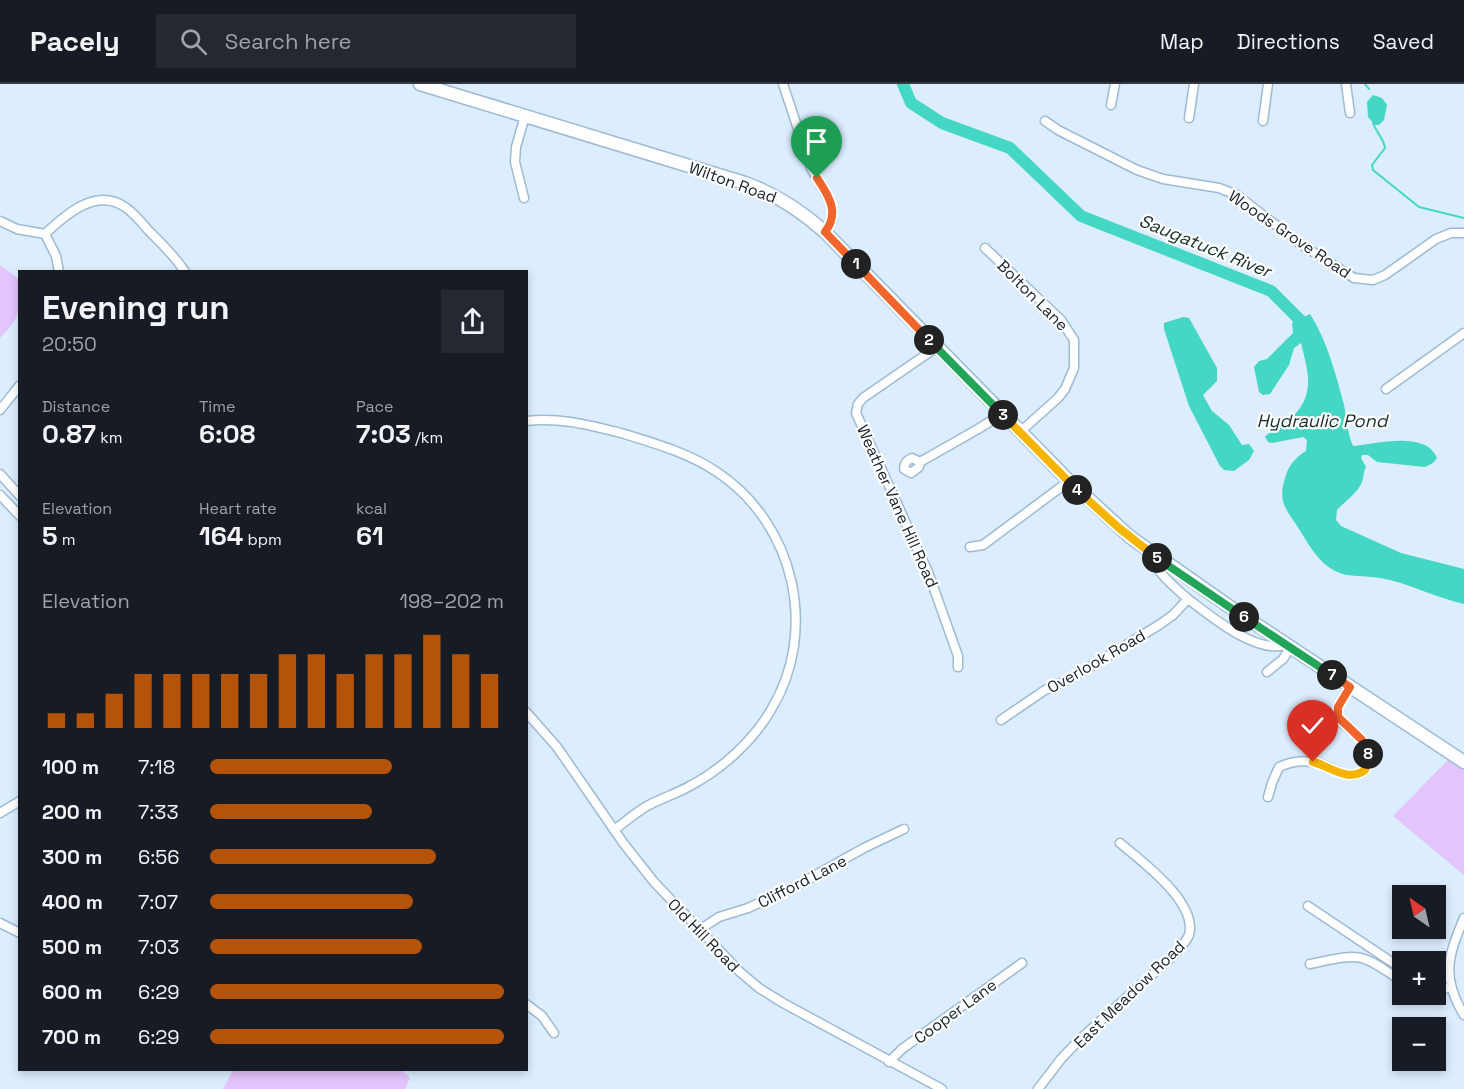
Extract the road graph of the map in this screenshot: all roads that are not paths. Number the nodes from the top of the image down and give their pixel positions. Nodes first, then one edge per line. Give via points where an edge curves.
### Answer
1 (420, 84) edge
2 (783, 84) edge
3 (1114, 84) edge
4 (1194, 84) edge
5 (1268, 84) edge
6 (1346, 84) edge
7 (1111, 105) dead end
8 (1350, 113) dead end
9 (525, 116) junction
10 (1189, 118) dead end
11 (1045, 121) dead end
12 (1263, 121) dead end
13 (524, 198) dead end
14 (0, 221) edge
15 (825, 232) junction
16 (1464, 233) edge
17 (45, 234) junction
18 (985, 248) dead end
19 (59, 270) edge
20 (184, 270) edge
21 (1464, 333) edge
22 (937, 347) junction
23 (18, 388) edge
24 (1386, 389) dead end
25 (0, 410) edge
26 (1002, 414) junction
27 (528, 421) edge
28 (1020, 432) junction
29 (920, 462) dead end
30 (0, 474) edge
31 (1069, 481) junction
32 (18, 494) edge
33 (0, 495) edge
34 (18, 514) edge
35 (970, 547) dead end
36 (1148, 551) junction
37 (1188, 599) junction
38 (1288, 646) junction
39 (958, 667) dead end
40 (1267, 672) dead end
41 (1350, 687) junction
42 (528, 714) edge
43 (1001, 720) dead end
44 (1464, 762) edge
45 (1268, 797) dead end
46 (18, 802) edge
47 (0, 813) edge
48 (904, 829) dead end
49 (614, 830) junction
50 (1120, 843) dead end
51 (1308, 906) dead end
52 (1464, 918) edge
53 (0, 923) edge
54 (699, 930) junction
55 (18, 932) edge
56 (1392, 962) edge
57 (1022, 963) dead end
58 (1310, 964) dead end
59 (1392, 974) edge
60 (1446, 988) edge
61 (1451, 988) junction
62 (528, 1005) edge
63 (1464, 1015) edge
64 (554, 1033) dead end
65 (890, 1062) junction
66 (942, 1089) edge
67 (1038, 1089) edge

1 - 9 main road, Wilton Road
2 - 15 street via 808,161 831,203 832,221
3 - 7 street
4 - 10 street
5 - 12 street
6 - 8 street
9 - 13 street via 514,162
9 - 15 main road, Wilton Road via 759,188 794,206
11 - 16 street, Woods Grove Road via 1137,170 1237,195 1299,243 1345,274 1364,281 1385,276 1436,239
14 - 17 street
15 - 22 main road, Wilton Road
17 - 19 street
17 - 20 street via 79,206 96,201 116,202 132,212
18 - 28 street, Bolton Lane via 1061,320 1074,340 1074,368 1065,389
21 - 24 street
22 - 26 main road, Wilton Road
22 - 39 street, Weather Vane Hill Road via 863,398 856,413 928,572 958,656
23 - 25 street
26 - 28 main road, Wilton Road
26 - 29 street
27 - 49 street via 561,420 597,427 651,442 717,472 752,503 768,526 793,584 797,616 792,664 766,719 720,765 689,786 646,806
28 - 31 main road, Wilton Road
30 - 32 street
31 - 35 street via 983,544
31 - 36 main road, Wilton Road
33 - 34 street
36 - 37 street via 1160,573
36 - 38 main road, Wilton Road
37 - 38 street via 1214,620 1245,637
37 - 43 street, Overlook Road via 1159,625 1045,690
38 - 40 street via 1282,659
38 - 41 main road, Wilton Road
41 - 44 main road, Wilton Road
41 - 45 street via 1337,715 1366,745 1369,760 1365,770 1348,775 1321,764 1292,761 1279,767
42 - 49 street, Old Hill Road via 557,747
46 - 47 street
48 - 54 street, Clifford Lane via 803,883 719,917
49 - 54 street, Old Hill Road via 647,874
50 - 67 street, East Meadow Road via 1158,873 1173,892 1188,919 1188,936 1175,954 1072,1048
51 - 56 street
52 - 61 street via 1450,957
53 - 55 street
54 - 65 street, Old Hill Road via 759,988
57 - 65 street, Cooper Lane via 902,1049
58 - 59 street via 1360,956
60 - 61 street
61 - 63 street
62 - 64 street via 540,1013
65 - 66 street, Old Hill Road

